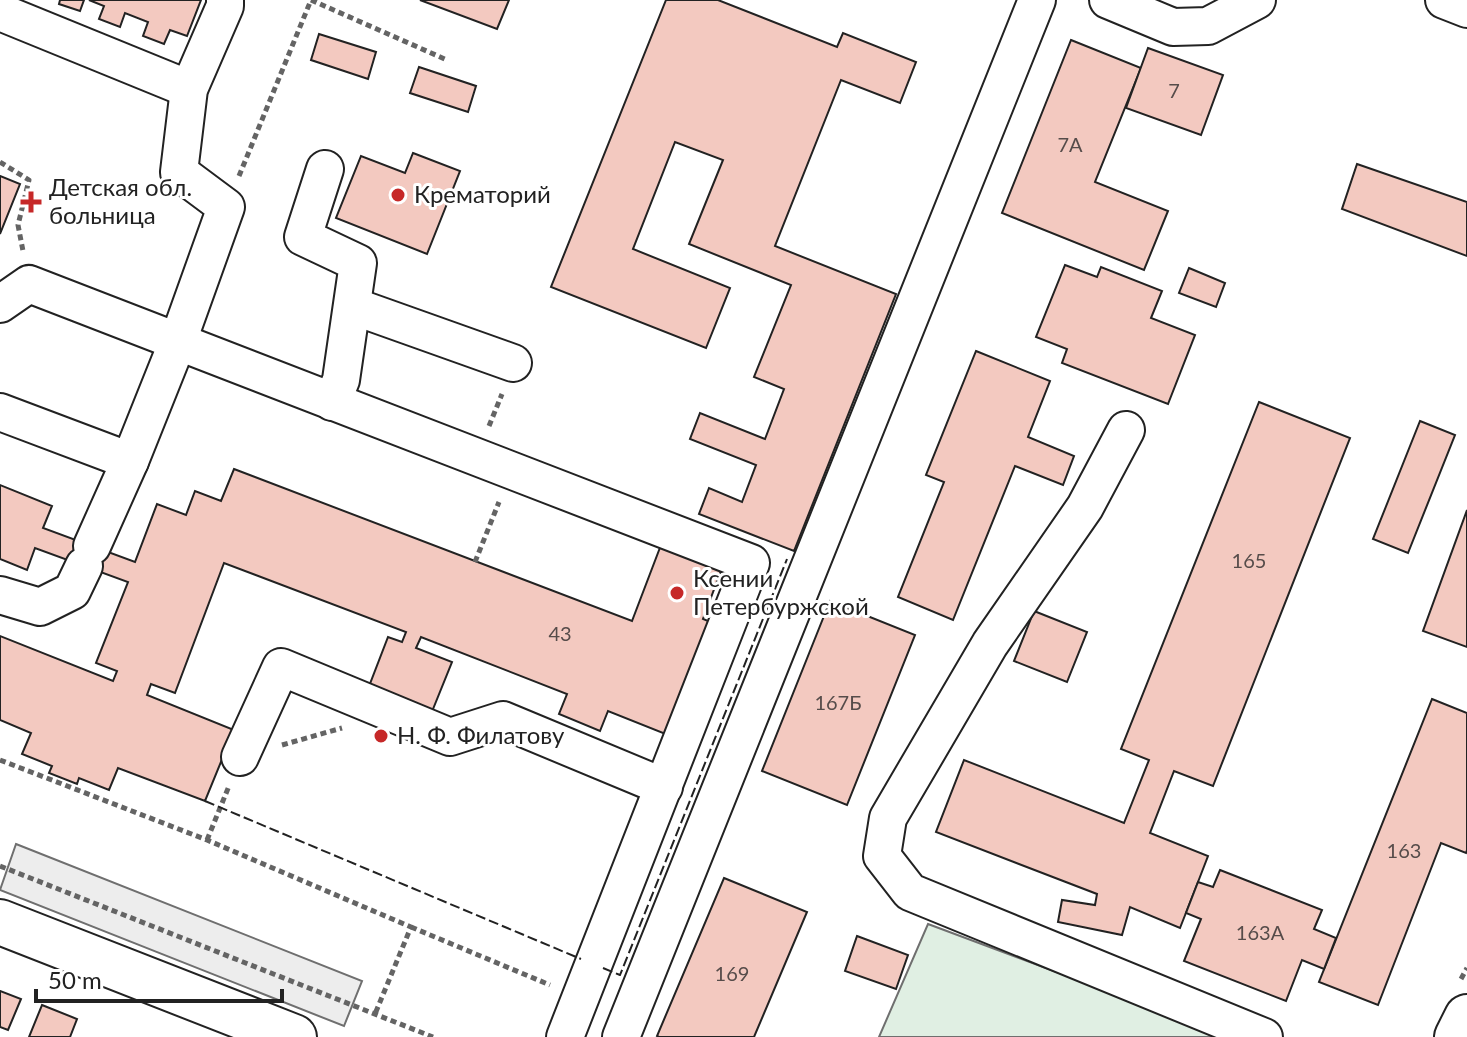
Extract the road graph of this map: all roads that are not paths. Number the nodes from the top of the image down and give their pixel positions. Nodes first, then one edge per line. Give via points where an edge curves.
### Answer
1 (225, 0) edge
2 (1037, 0) edge
3 (1108, 0) edge
4 (1257, 0) edge
5 (1444, 0) edge
6 (1467, 9) edge
7 (0, 12) edge
8 (189, 89) junction
9 (325, 169) dead end
10 (14, 294) edge
11 (353, 306) junction
12 (178, 341) junction
13 (513, 363) dead end
14 (332, 402) junction
15 (0, 412) edge
16 (1126, 430) dead end
17 (130, 461) junction
18 (0, 595) edge
19 (240, 757) road end
20 (664, 787) junction
21 (0, 922) edge
22 (1467, 1017) edge
23 (294, 1037) edge
24 (565, 1037) edge
25 (621, 1037) edge
26 (1264, 1037) edge
27 (1457, 1037) edge

1 - 8 lane
2 - 25 lane
3 - 4 lane via 1173,27 1208,26
5 - 6 lane
7 - 8 lane
8 - 12 lane via 179,172 226,207
9 - 11 lane via 303,237 358,263
10 - 12 lane
11 - 13 lane
11 - 14 lane via 341,380
12 - 14 lane
12 - 17 lane
14 - 20 lane via 751,563
15 - 17 lane
16 - 26 lane via 1085,507 990,644 888,818 882,856 910,892
17 - 18 lane via 72,591 40,607
19 - 20 lane via 281,667 450,737 503,720
20 - 24 lane
21 - 23 main road
22 - 27 main road

